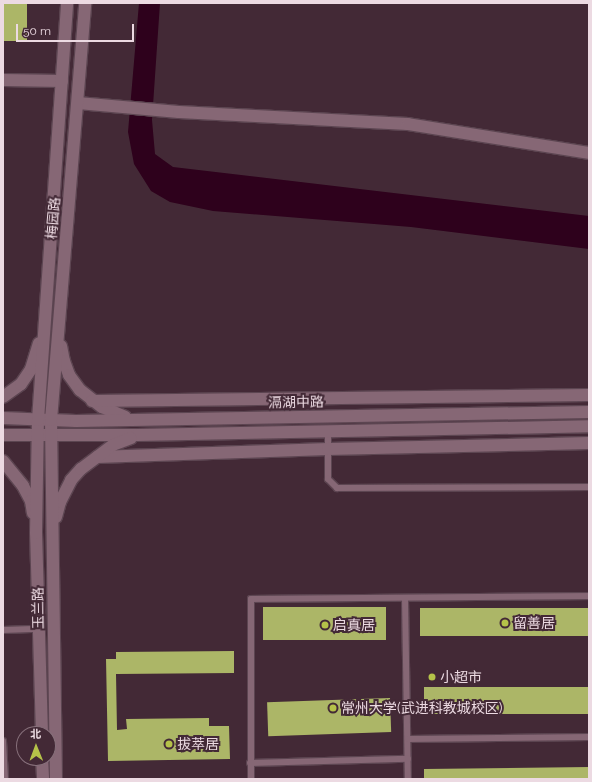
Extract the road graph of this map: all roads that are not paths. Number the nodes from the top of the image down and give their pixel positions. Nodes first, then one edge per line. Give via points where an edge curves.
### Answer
1 (67, 3) edge
2 (85, 3) edge
3 (3, 80) edge
4 (62, 81) junction
5 (78, 103) junction
6 (589, 152) edge
7 (47, 303) junction
8 (60, 306) junction
9 (589, 395) edge
10 (3, 396) edge
11 (92, 401) junction
12 (589, 412) edge
13 (3, 418) edge
14 (38, 420) junction
15 (51, 420) junction
16 (138, 420) junction
17 (589, 426) edge
18 (328, 431) junction
19 (3, 434) edge
20 (38, 435) junction
21 (137, 435) junction
22 (51, 436) junction
23 (589, 443) edge
24 (328, 449) junction
25 (97, 457) junction
26 (3, 461) edge
27 (589, 487) edge
28 (36, 533) junction
29 (52, 533) junction
30 (589, 596) edge
31 (405, 598) junction
32 (40, 629) junction
33 (3, 630) edge
34 (42, 726) edge
35 (589, 737) edge
36 (408, 738) junction
37 (3, 741) edge
38 (408, 759) junction
39 (250, 763) junction
40 (42, 766) edge
41 (5, 779) edge
42 (43, 779) edge
43 (56, 779) edge
44 (251, 779) edge
45 (408, 779) edge

1 - 4 street, 梅园路
2 - 5 street, 梅园路
3 - 4 street
4 - 7 street, 梅园路
5 - 6 street via 408,124
5 - 8 street, 梅园路
7 - 10 street via 31,369 20,384
7 - 14 street, 梅园路
8 - 11 street via 60,340 64,361 69,375
8 - 15 street, 梅园路
9 - 11 street
11 - 16 street via 118,415
12 - 16 street, 滆湖中路
13 - 14 street, 滆湖中路
14 - 15 street, 滆湖中路
14 - 20 street, 梅园路
15 - 16 street, 滆湖中路
15 - 22 street, 梅园路
17 - 18 street, 滆湖中路
18 - 21 street, 滆湖中路
18 - 24 lane
19 - 20 street, 滆湖中路
20 - 22 street, 滆湖中路
20 - 28 street, 玉兰路
21 - 22 street, 滆湖中路
21 - 25 street via 113,445
22 - 29 street, 玉兰路
23 - 24 street
24 - 25 street
24 - 27 lane via 328,479 337,488
25 - 29 street via 71,480 60,502
26 - 28 street via 23,486 31,501
28 - 32 street, 玉兰路
29 - 43 street, 玉兰路
30 - 31 lane
31 - 36 lane
31 - 39 lane via 251,598
32 - 33 lane
32 - 34 street, 玉兰路
35 - 36 lane
36 - 38 lane
37 - 41 lane
38 - 39 lane
38 - 45 lane
39 - 44 lane
40 - 42 street

